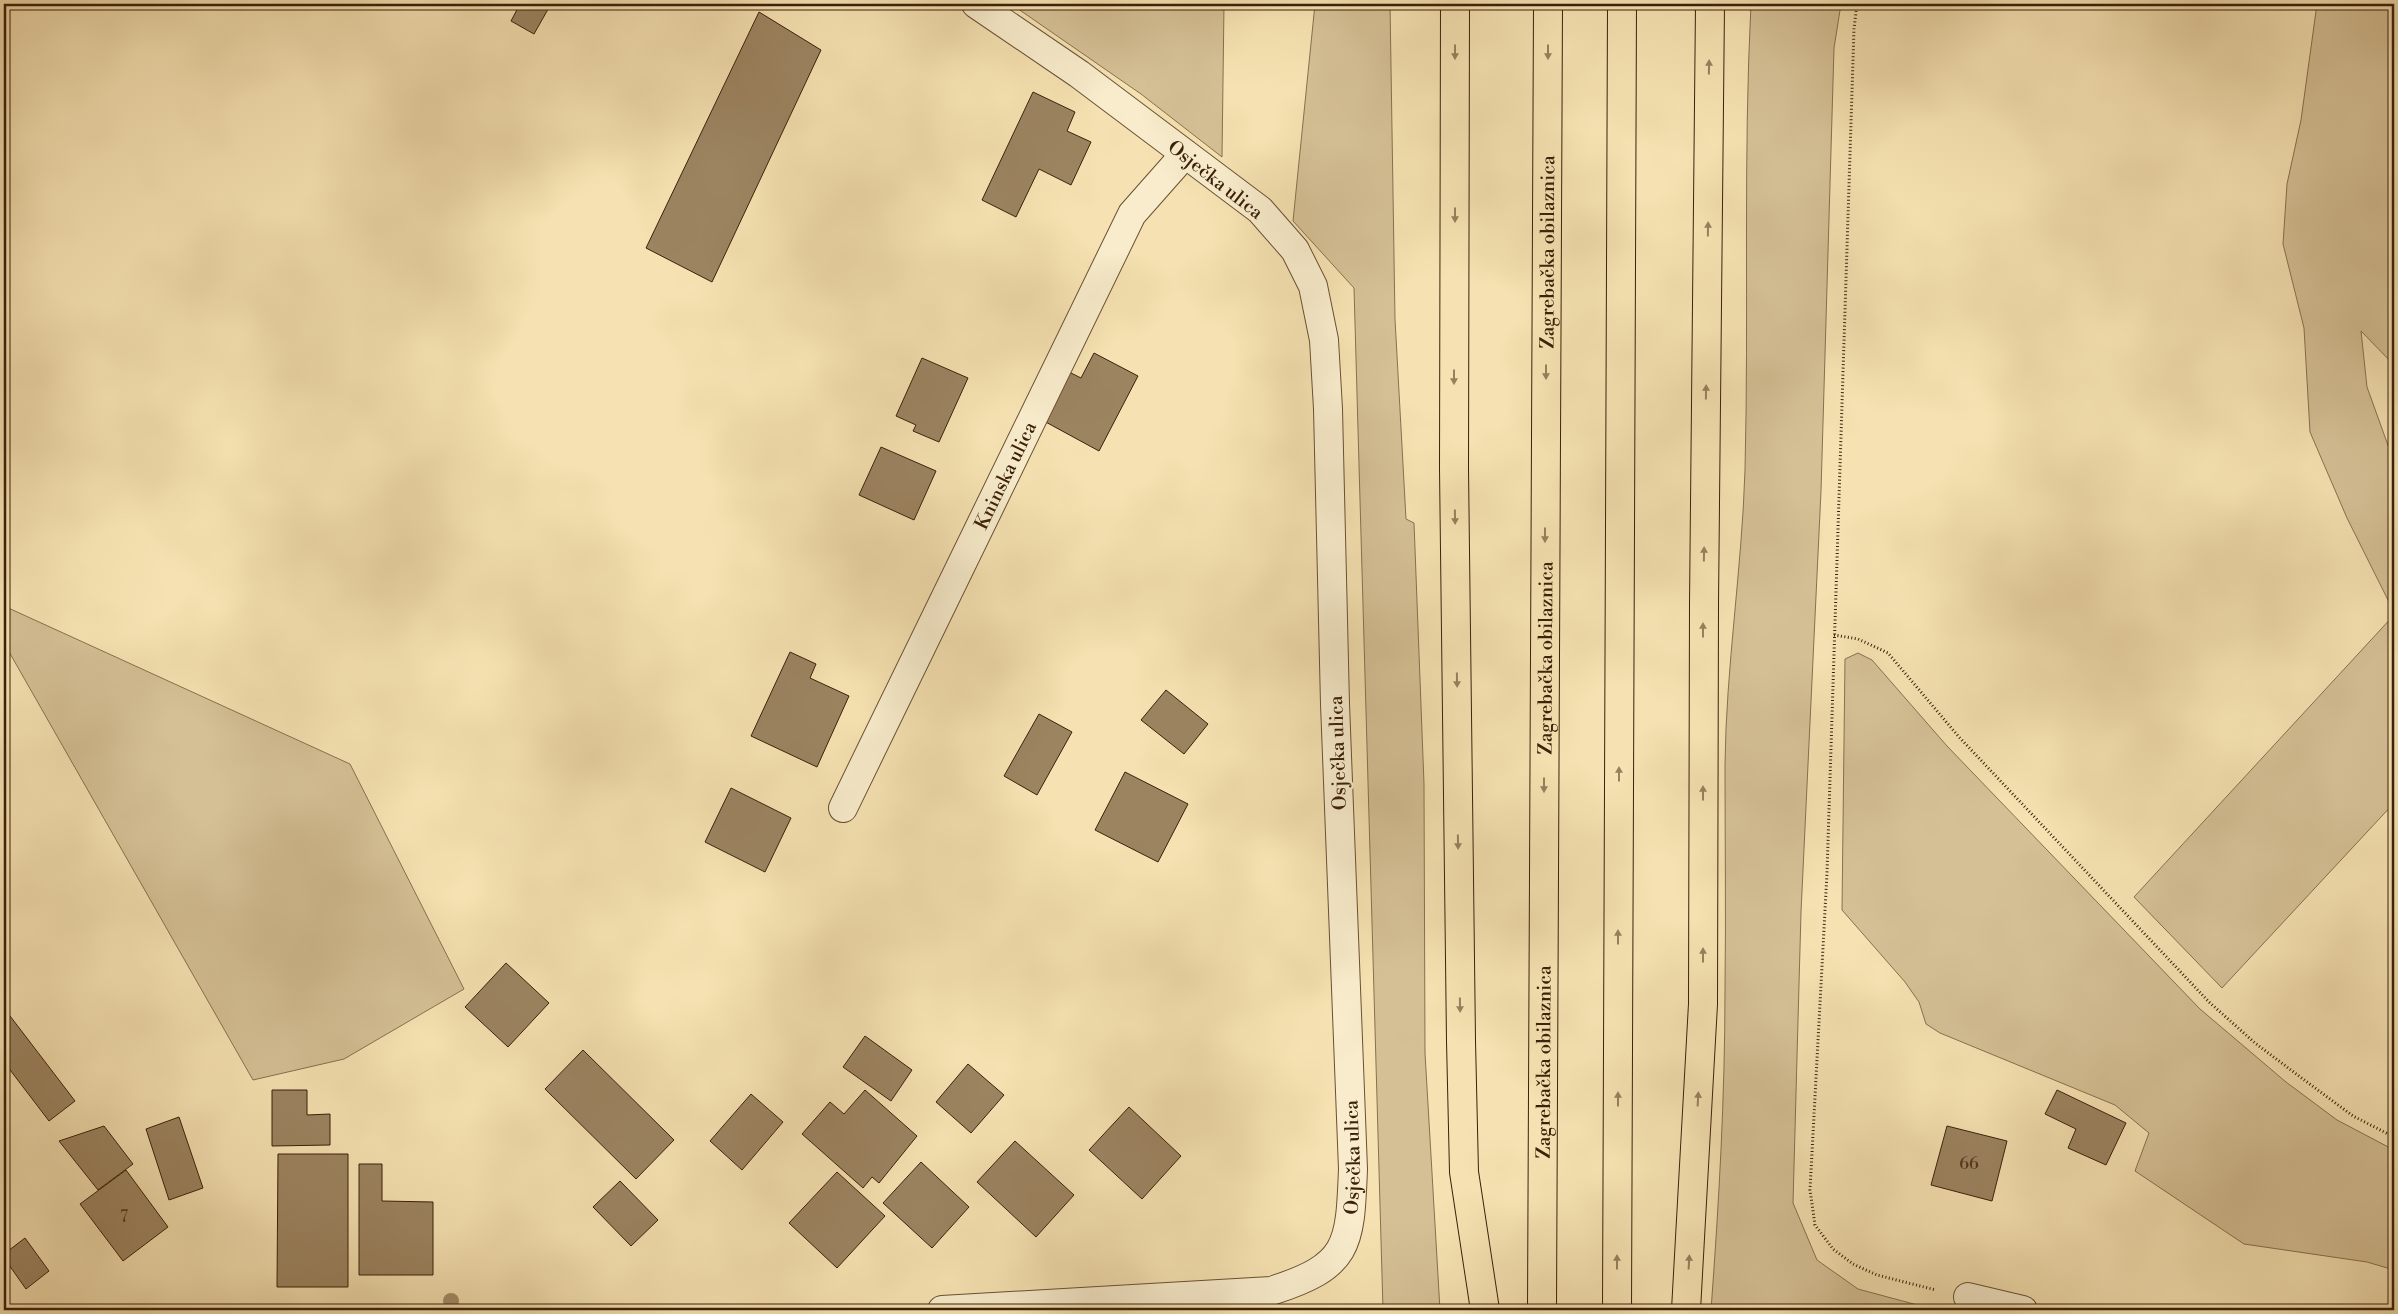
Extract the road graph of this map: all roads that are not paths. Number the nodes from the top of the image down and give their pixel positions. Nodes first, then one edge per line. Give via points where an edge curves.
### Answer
1 (976, 4) edge
2 (1455, 4) edge
3 (1548, 4) edge
4 (1622, 4) edge
5 (1710, 6) edge
6 (1185, 154) junction
7 (843, 808) dead end
8 (1968, 1297) road end
9 (942, 1310) edge
10 (1485, 1310) edge
11 (1542, 1310) edge
12 (1617, 1310) edge
13 (1686, 1310) edge
14 (2023, 1310) edge

1 - 6 street, Osječka ulica via 1079,74
2 -> 10 highway via 1454,469 1460,1041 1464,1172
3 -> 11 highway, Zagrebačka obilaznica
12 -> 4 highway
13 -> 5 highway via 1703,1004
6 - 7 street, Kninska ulica via 1132,214
6 - 9 street, Osječka ulica via 1260,210 1295,250 1313,286 1324,340 1353,1170 1347,1238 1335,1259 1305,1280 1271,1291
8 - 14 street

